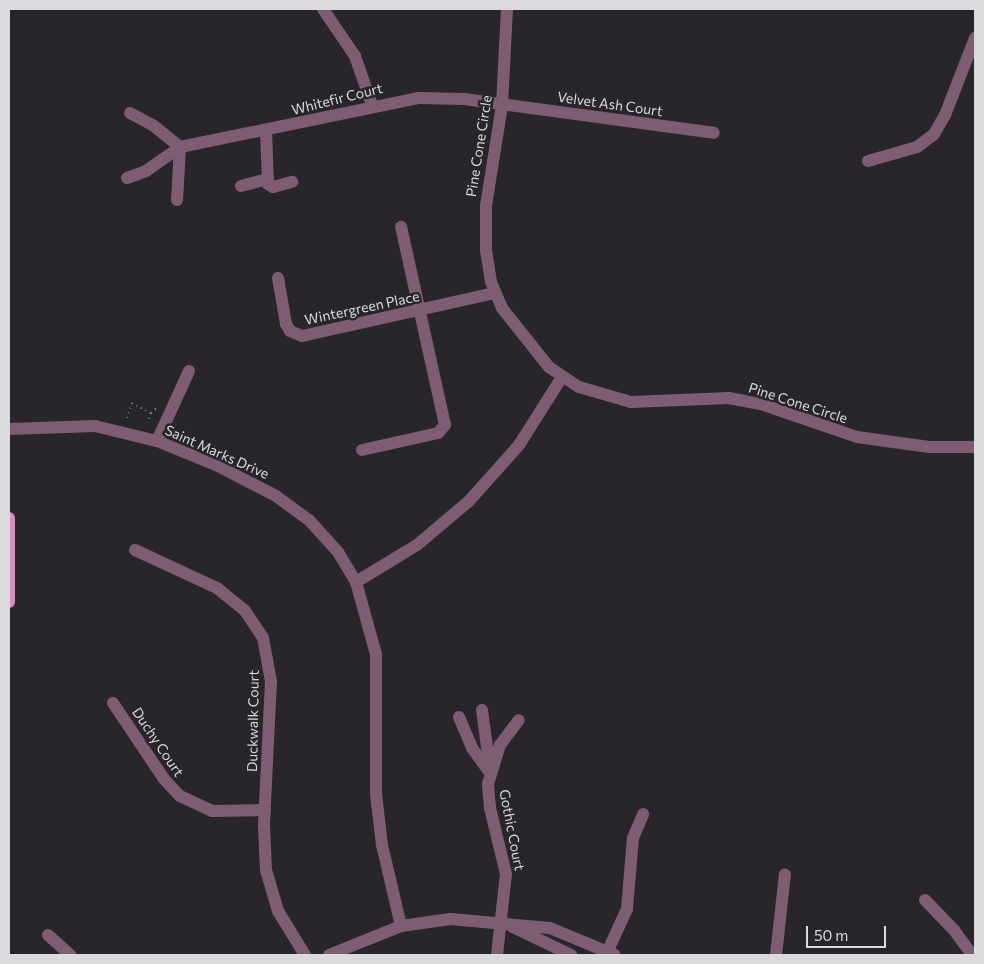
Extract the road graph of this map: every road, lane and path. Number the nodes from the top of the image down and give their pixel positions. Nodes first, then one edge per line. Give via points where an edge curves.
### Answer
1 (322, 9) edge
2 (507, 9) edge
3 (975, 40) edge
4 (372, 105) junction
5 (502, 105) junction
6 (130, 113) dead end
7 (266, 131) junction
8 (714, 133) dead end
9 (180, 147) junction
10 (868, 161) dead end
11 (127, 178) dead end
12 (268, 179) junction
13 (292, 182) dead end
14 (241, 186) dead end
15 (177, 200) dead end
16 (401, 226) dead end
17 (278, 278) dead end
18 (495, 293) junction
19 (420, 311) junction
20 (189, 371) dead end
21 (562, 377) junction
22 (155, 409) dead end
23 (151, 413) junction
24 (127, 418) dead end
25 (148, 423) dead end
26 (9, 429) edge
27 (157, 441) junction
28 (975, 447) edge
29 (362, 450) dead end
30 (9, 518) edge
31 (135, 550) dead end
32 (356, 582) junction
33 (9, 602) edge
34 (113, 704) dead end
35 (482, 710) dead end
36 (459, 716) dead end
37 (518, 720) dead end
38 (491, 774) junction
39 (265, 810) junction
40 (644, 814) dead end
41 (784, 874) dead end
42 (924, 900) dead end
43 (502, 922) junction
44 (401, 926) junction
45 (48, 935) dead end
46 (610, 954) edge
47 (70, 955) edge
48 (305, 955) edge
49 (329, 955) edge
50 (497, 955) edge
51 (572, 955) edge
52 (776, 955) edge
53 (972, 955) edge

1 - 4 street via 354,56
2 - 5 street, Pine Cone Circle
3 - 10 street via 946,115 934,134 917,147
4 - 5 street, Whitefir Court via 435,97
4 - 7 street, Whitefir Court
5 - 8 street, Velvet Ash Court
5 - 18 street, Pine Cone Circle via 485,217 486,250
6 - 9 street via 154,126
7 - 9 street, Whitefir Court
7 - 12 street
9 - 11 street via 146,171
9 - 15 street
12 - 13 street via 268,184 274,187
12 - 14 street
16 - 19 street
17 - 19 street, Wintergreen Place via 286,324 297,335
18 - 19 street, Wintergreen Place
18 - 21 street, Pine Cone Circle via 517,330
19 - 29 street via 445,424 438,433
20 - 27 street
21 - 28 street, Pine Cone Circle via 596,394 630,402 729,398 764,405 857,437 929,447
21 - 32 street via 519,445 469,501 417,545
22 - 23 path
23 - 24 path via 132,403
23 - 25 path
26 - 27 street, Saint Marks Drive via 95,426
27 - 32 street, Saint Marks Drive via 235,474 295,509 338,552
30 - 33 main road
31 - 39 street, Duckwalk Court via 217,588 245,611 263,638 270,681
32 - 44 street, Saint Marks Drive via 376,654 376,794 382,845
34 - 39 street, Duchy Court via 164,780 180,796 212,811
35 - 38 street
36 - 38 street via 472,748
37 - 38 street via 500,746
38 - 43 street, Gothic Court via 490,808 506,874
39 - 48 street, Duckwalk Court via 266,870 273,898
40 - 46 street via 633,838 627,908
41 - 52 street
42 - 53 street via 954,930
43 - 44 street via 451,920
43 - 46 street via 550,928
43 - 50 street, Gothic Court
43 - 51 street
44 - 49 street
45 - 47 street

